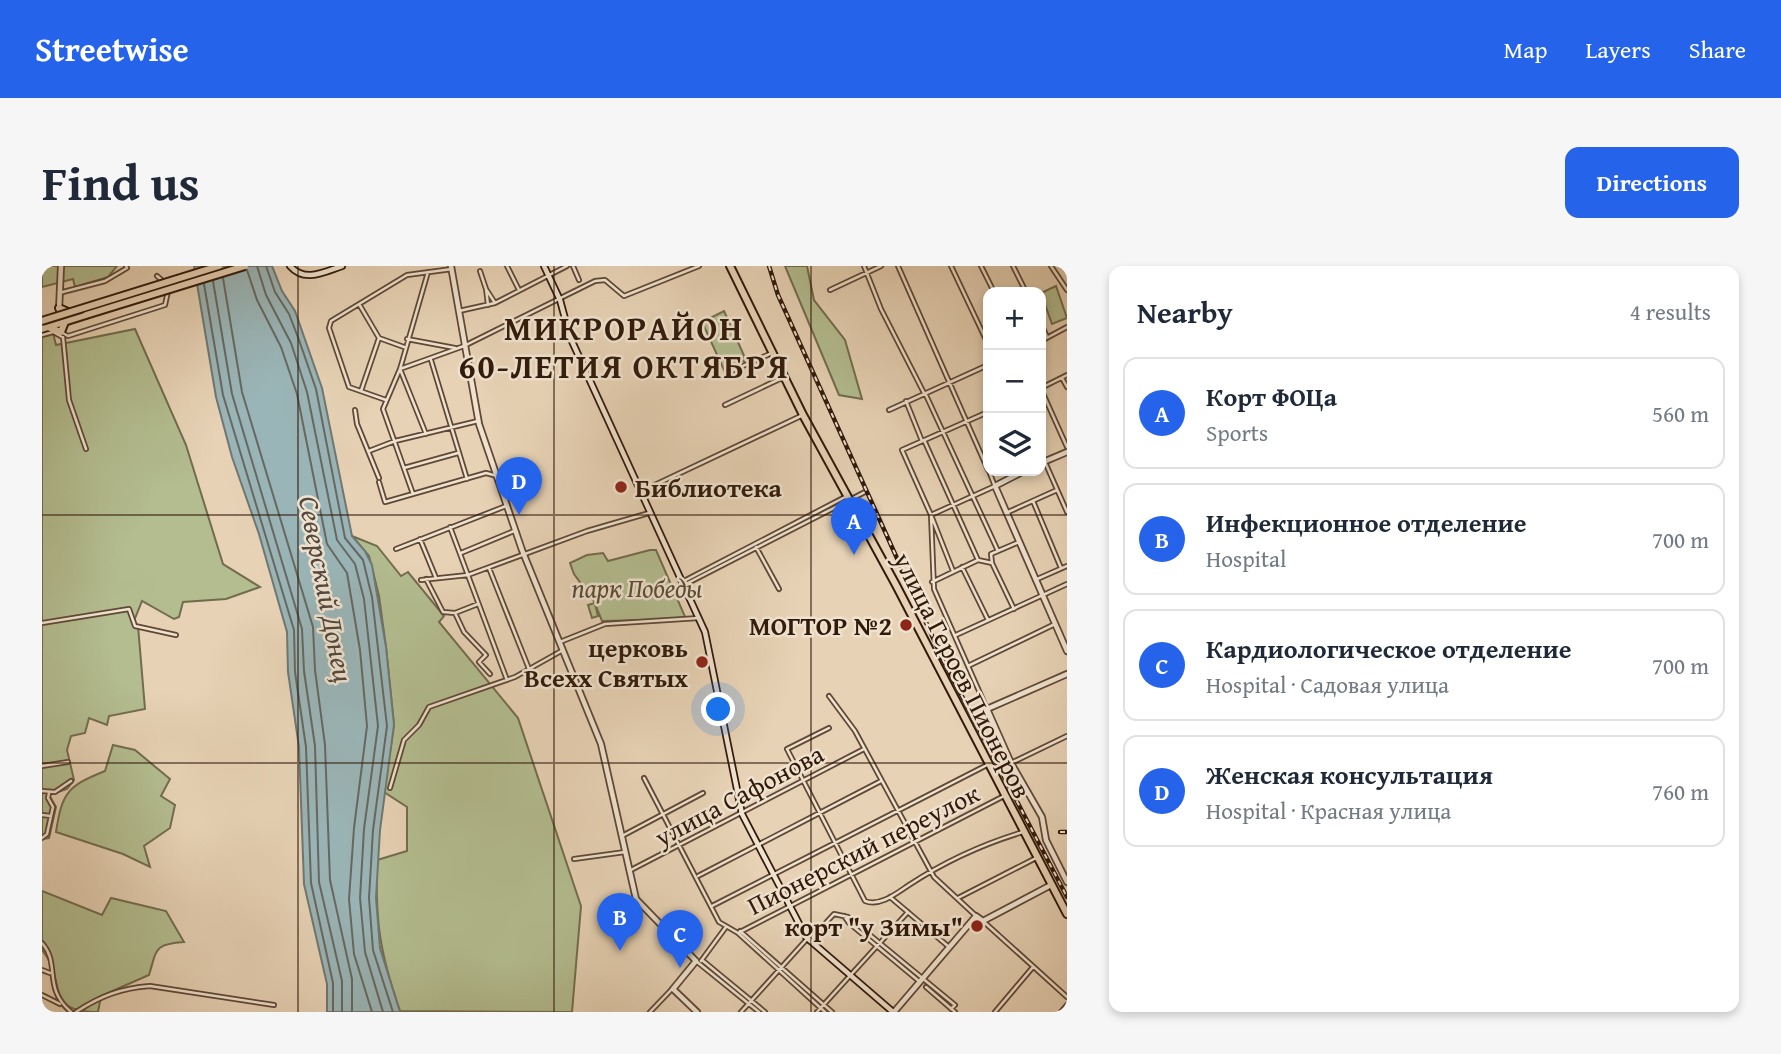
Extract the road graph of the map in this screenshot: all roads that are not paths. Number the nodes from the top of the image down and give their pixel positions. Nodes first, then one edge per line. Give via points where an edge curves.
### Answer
1 (61, 266) edge
2 (126, 266) edge
3 (219, 266) edge
4 (245, 266) edge
5 (290, 266) edge
6 (342, 266) edge
7 (507, 266) edge
8 (544, 266) edge
9 (568, 266) edge
10 (573, 266) edge
11 (699, 266) edge
12 (730, 266) edge
13 (864, 266) edge
14 (881, 266) edge
15 (898, 266) edge
16 (951, 266) edge
17 (981, 266) edge
18 (1013, 266) edge
19 (1051, 266) edge
20 (452, 267) edge
21 (480, 271) dead end
22 (428, 272) junction
23 (867, 272) junction
24 (548, 275) junction
25 (157, 276) dead end
26 (579, 280) dead end
27 (992, 287) edge
28 (1024, 287) edge
29 (486, 289) junction
30 (520, 290) junction
31 (830, 290) dead end
32 (1067, 290) edge
33 (59, 293) junction
34 (560, 300) junction
35 (495, 303) junction
36 (359, 304) junction
37 (488, 305) junction
38 (59, 308) junction
39 (459, 311) junction
40 (68, 312) junction
41 (55, 317) junction
42 (66, 321) junction
43 (1067, 327) edge
44 (43, 328) edge
45 (983, 333) edge
46 (1046, 334) edge
47 (62, 335) junction
48 (379, 338) junction
49 (1048, 338) joint
50 (407, 339) junction
51 (404, 347) junction
52 (461, 347) junction
53 (772, 353) junction
54 (431, 359) junction
55 (983, 367) edge
56 (400, 369) junction
57 (727, 373) dead end
58 (1067, 375) edge
59 (784, 377) junction
60 (1062, 378) junction
61 (951, 382) junction
62 (1046, 386) edge
63 (1067, 387) edge
64 (361, 391) junction
65 (924, 393) junction
66 (386, 400) junction
67 (906, 401) junction
68 (1046, 401) edge
69 (725, 405) dead end
70 (355, 410) dead end
71 (889, 410) dead end
72 (986, 413) edge
73 (803, 415) junction
74 (478, 421) junction
75 (968, 421) junction
76 (453, 427) junction
77 (944, 431) junction
78 (426, 434) junction
79 (395, 441) junction
80 (923, 441) junction
81 (86, 449) dead end
82 (1067, 449) edge
83 (369, 451) junction
84 (460, 452) junction
85 (983, 458) edge
86 (1046, 460) edge
87 (404, 468) junction
88 (1046, 468) edge
89 (497, 476) junction
90 (991, 476) edge
91 (1012, 476) edge
92 (467, 479) junction
93 (995, 485) junction
94 (1057, 490) junction
95 (642, 491) junction
96 (865, 492) dead end
97 (413, 494) junction
98 (974, 496) junction
99 (848, 498) junction
100 (1032, 501) junction
101 (954, 505) junction
102 (506, 506) junction
103 (652, 512) junction
104 (1067, 512) edge
105 (1006, 513) junction
106 (931, 515) junction
107 (450, 527) junction
108 (514, 531) junction
109 (420, 538) junction
110 (1019, 542) junction
111 (757, 547) junction
112 (396, 549) dead end
113 (998, 551) junction
114 (461, 553) junction
115 (523, 554) junction
116 (978, 560) junction
117 (992, 563) junction
118 (1067, 566) edge
119 (488, 567) junction
120 (962, 567) junction
121 (1062, 568) junction
122 (953, 571) junction
123 (468, 575) junction
124 (436, 578) junction
125 (426, 579) junction
126 (421, 580) dead end
127 (1035, 580) junction
128 (932, 582) junction
129 (683, 584) junction
130 (1067, 584) edge
131 (779, 589) dead end
132 (1043, 596) junction
133 (478, 604) junction
134 (1014, 609) junction
135 (455, 613) junction
136 (699, 618) junction
137 (988, 620) junction
138 (42, 623) edge
139 (1055, 624) junction
140 (176, 635) dead end
141 (955, 636) junction
142 (560, 642) junction
143 (563, 650) junction
144 (1067, 651) edge
145 (968, 666) junction
146 (530, 669) junction
147 (489, 674) dead end
148 (1067, 674) edge
149 (507, 680) junction
150 (829, 696) dead end
151 (987, 709) junction
152 (829, 728) dead end
153 (1067, 736) edge
154 (864, 749) junction
155 (68, 762) dead end
156 (1011, 763) junction
157 (987, 765) junction
158 (42, 766) edge
159 (644, 778) dead end
160 (71, 781) dead end
161 (881, 781) junction
162 (804, 782) junction
163 (390, 788) dead end
164 (42, 791) edge
165 (49, 793) junction
166 (703, 793) dead end
167 (1004, 796) junction
168 (897, 811) junction
169 (663, 813) junction
170 (820, 813) junction
171 (742, 814) junction
172 (42, 815) edge
173 (51, 816) junction
174 (1023, 832) junction
175 (622, 836) junction
176 (42, 838) edge
177 (835, 844) junction
178 (914, 844) junction
179 (758, 845) junction
180 (680, 846) junction
181 (625, 852) junction
182 (1036, 858) junction
183 (574, 859) dead end
184 (629, 871) junction
185 (930, 872) junction
186 (850, 874) junction
187 (773, 876) junction
188 (697, 877) junction
189 (1067, 882) edge
190 (1051, 885) junction
191 (890, 897) junction
192 (957, 899) junction
193 (712, 906) junction
194 (789, 906) junction
195 (908, 912) junction
196 (1067, 914) edge
197 (976, 916) junction
198 (983, 921) junction
199 (726, 927) junction
200 (739, 932) junction
201 (808, 940) junction
202 (42, 943) edge
203 (878, 945) junction
204 (949, 947) junction
205 (699, 961) junction
206 (1033, 967) junction
207 (781, 969) junction
208 (42, 970) edge
209 (50, 973) junction
210 (851, 976) junction
211 (921, 980) junction
212 (926, 988) dead end
213 (673, 989) junction
214 (42, 995) edge
215 (1067, 997) edge
216 (750, 1002) junction
217 (274, 1005) dead end
218 (1067, 1005) edge
219 (63, 1006) junction
220 (823, 1007) junction
221 (953, 1011) edge
222 (997, 1011) edge
223 (71, 1012) edge
224 (76, 1012) edge
225 (650, 1012) edge
226 (697, 1012) edge
227 (741, 1012) edge
228 (758, 1012) edge
229 (765, 1012) edge
230 (817, 1012) edge
231 (825, 1012) edge
232 (832, 1012) edge
233 (893, 1012) edge
234 (1061, 1012) edge

1 - 33 street
2 - 33 street via 105,282
3 - 40 main road, bridge
4 - 42 main road, bridge
5 - 6 street via 308,276
7 - 30 street
8 - 24 street
9 - 24 street
10 - 26 street
11 - 34 street via 624,296 601,279
12 - 53 main road, улица Героев Пионеров
13 - 23 street
14 - 23 street
15 - 61 street
16 - 45 street
17 - 27 street
18 - 28 street
19 - 32 street
20 - 22 street
20 - 39 street
21 - 29 street
22 - 36 street via 407,275
22 - 50 street
23 - 31 street
23 - 65 street
24 - 30 street
24 - 34 street
25 - 47 street via 166,285 168,302
29 - 35 street
29 - 37 street
30 - 35 street
33 - 38 street
34 - 52 street
34 - 95 street via 568,332
35 - 37 street
36 - 48 street
36 - 64 street via 335,317 329,328 350,388
37 - 39 street
38 - 40 main road
38 - 41 street
39 - 52 street
40 - 41 main road, bridge
41 - 44 main road, bridge
42 - 44 main road
42 - 47 main road
43 - 49 street
44 - 47 main road via 57,328
46 - 49 street
47 - 81 street via 69,400
48 - 51 street
48 - 64 street
50 - 51 street
50 - 52 street
51 - 56 street
52 - 54 street
52 - 74 street
53 - 57 street
53 - 59 main road, улица Героев Пионеров
54 - 56 street
54 - 76 street
55 - 61 street
56 - 66 street
56 - 78 street
58 - 60 street
59 - 69 street
59 - 73 main road, улица Героев Пионеров
60 - 62 street
60 - 63 street
61 - 65 street
61 - 75 street
64 - 66 street
65 - 67 street
65 - 77 street
66 - 79 street via 383,409
67 - 71 street
67 - 80 street
68 - 82 street
70 - 83 street
72 - 75 street
73 - 95 street
73 - 99 main road, улица Героев Пионеров
74 - 76 street
74 - 89 street
75 - 77 street
75 - 85 street
76 - 78 street
76 - 84 street
77 - 80 street
77 - 98 street
78 - 79 street
79 - 83 street
79 - 87 street
80 - 101 street
80 - 106 street via 902,450
82 - 86 street
83 - 97 street via 385,502
84 - 87 street
84 - 92 street
87 - 97 street
88 - 94 street
89 - 92 street via 486,473
89 - 102 street
90 - 93 street
91 - 93 street
92 - 97 street
93 - 98 street
93 - 105 street
94 - 100 street
94 - 104 street
95 - 103 street
96 - 99 street
98 - 101 street
98 - 113 street
99 - 111 street
99 - 129 street
99 - 157 main road, улица Героев Пионеров
100 - 105 street
100 - 121 street
101 - 106 street
101 - 116 street
102 - 107 street
102 - 108 street
103 - 115 street
103 - 129 street
105 - 110 street
106 - 122 street
106 - 128 street
107 - 109 street
107 - 114 street
108 - 114 street
108 - 115 street
109 - 112 street
109 - 124 street
110 - 113 street
110 - 127 street
111 - 129 street
111 - 131 street
113 - 117 street via 991,554
114 - 123 street
115 - 119 street
115 - 142 street
116 - 117 street
116 - 120 street
117 - 134 street
118 - 121 street
119 - 123 street
119 - 146 street
120 - 122 street
120 - 137 street
121 - 127 street
122 - 128 street
123 - 124 street
123 - 133 street
124 - 125 street
125 - 126 street
125 - 135 street via 443,612
127 - 132 street
128 - 141 street, улица Героев Пионеров
129 - 136 street
130 - 132 street
132 - 134 street
132 - 139 street
133 - 135 street
133 - 149 street
134 - 137 street
135 - 147 street via 464,632 486,655 479,662
136 - 142 street via 605,624
136 - 171 street via 709,645
137 - 141 street
138 - 140 street via 129,609 135,626
139 - 144 street
139 - 145 street
141 - 145 street, улица Героев Пионеров
142 - 143 street
143 - 146 street
143 - 175 street via 601,744
145 - 151 street, улица Героев Пионеров
146 - 149 street
148 - 151 street
149 - 163 street via 429,707 404,740
150 - 154 street
151 - 156 street, улица Героев Пионеров
152 - 162 street via 787,749
153 - 156 street
154 - 161 street
154 - 162 street, улица Сафонова
155 - 158 street
156 - 189 street, улица Героев Пионеров via 1042,817 1046,840
157 - 167 main road, улица Героев Пионеров
157 - 168 street
159 - 169 street
160 - 165 street
161 - 168 street
161 - 170 street
162 - 170 street
162 - 171 street, улица Сафонова
164 - 165 street
165 - 173 street
166 - 169 street
167 - 174 main road, улица Героев Пионеров
167 - 178 street, Пионерский переулок
168 - 177 street
168 - 178 street
169 - 175 street
169 - 180 street
170 - 177 street
170 - 179 street
171 - 179 street
171 - 180 street, улица Сафонова
172 - 173 street
173 - 176 street
174 - 182 main road, улица Героев Пионеров
174 - 185 street
175 - 181 street
177 - 186 street
177 - 187 street
178 - 185 street
178 - 186 street, Пионерский переулок
179 - 187 street
179 - 188 street
180 - 184 street, улица Сафонова
180 - 188 street
181 - 183 street
181 - 184 street
182 - 190 main road, улица Героев Пионеров
182 - 192 street
184 - 205 street via 638,904
185 - 191 street
185 - 192 street
186 - 191 street via 865,901 874,904
186 - 194 street, Пионерский переулок
187 - 193 street
187 - 194 street
188 - 193 street
190 - 196 main road, улица Героев Пионеров
190 - 198 street
191 - 195 street
192 - 197 street
193 - 199 street
194 - 200 street, Пионерский переулок
194 - 201 street
195 - 203 street
195 - 204 street
197 - 198 street
197 - 204 street
198 - 206 street
199 - 200 street
199 - 205 street
200 - 207 street
201 - 203 street via 834,914 844,916
201 - 207 street
201 - 210 street
202 - 209 street via 49,952
203 - 210 street
203 - 211 street
204 - 211 street
205 - 213 street
205 - 216 street
206 - 215 street
206 - 222 street
207 - 216 street
207 - 220 street
208 - 209 street
209 - 219 street via 52,990
210 - 220 street
210 - 233 street
211 - 221 street via 954,1006
211 - 233 street
212 - 221 street
213 - 225 street
213 - 226 street
214 - 219 street
216 - 227 street
216 - 228 street
216 - 229 street
217 - 224 street via 150,986 114,992
218 - 234 street
219 - 223 street
220 - 230 street
220 - 231 street
220 - 232 street

